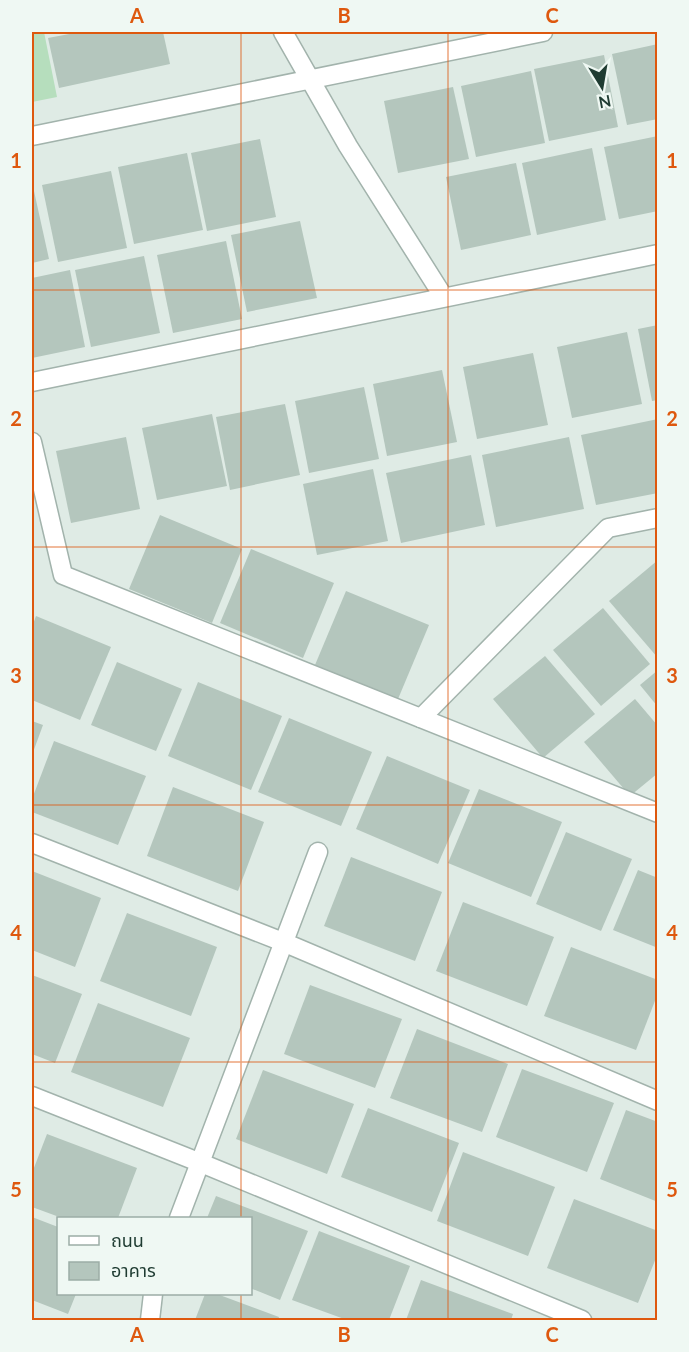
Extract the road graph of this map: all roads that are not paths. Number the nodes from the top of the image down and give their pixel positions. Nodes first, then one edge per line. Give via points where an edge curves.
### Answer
1 (283, 32) edge
2 (543, 32) edge
3 (310, 81) junction
4 (32, 136) edge
5 (657, 254) edge
6 (443, 296) junction
7 (32, 382) edge
8 (32, 442) edge
9 (657, 518) edge
10 (421, 718) junction
11 (657, 813) edge
12 (32, 843) edge
13 (318, 852) dead end
14 (283, 942) junction
15 (32, 1096) edge
16 (657, 1101) edge
17 (201, 1163) junction
18 (179, 1217) edge
19 (153, 1295) edge
20 (150, 1320) edge
21 (582, 1320) edge

1 - 3 street
2 - 3 street
3 - 4 street
3 - 6 street
5 - 6 street
6 - 7 street
8 - 10 street via 63,575
9 - 10 street via 608,528
10 - 11 street
12 - 14 street
13 - 14 street
14 - 16 street
14 - 17 street
15 - 17 street
17 - 18 street
17 - 21 street
19 - 20 street

